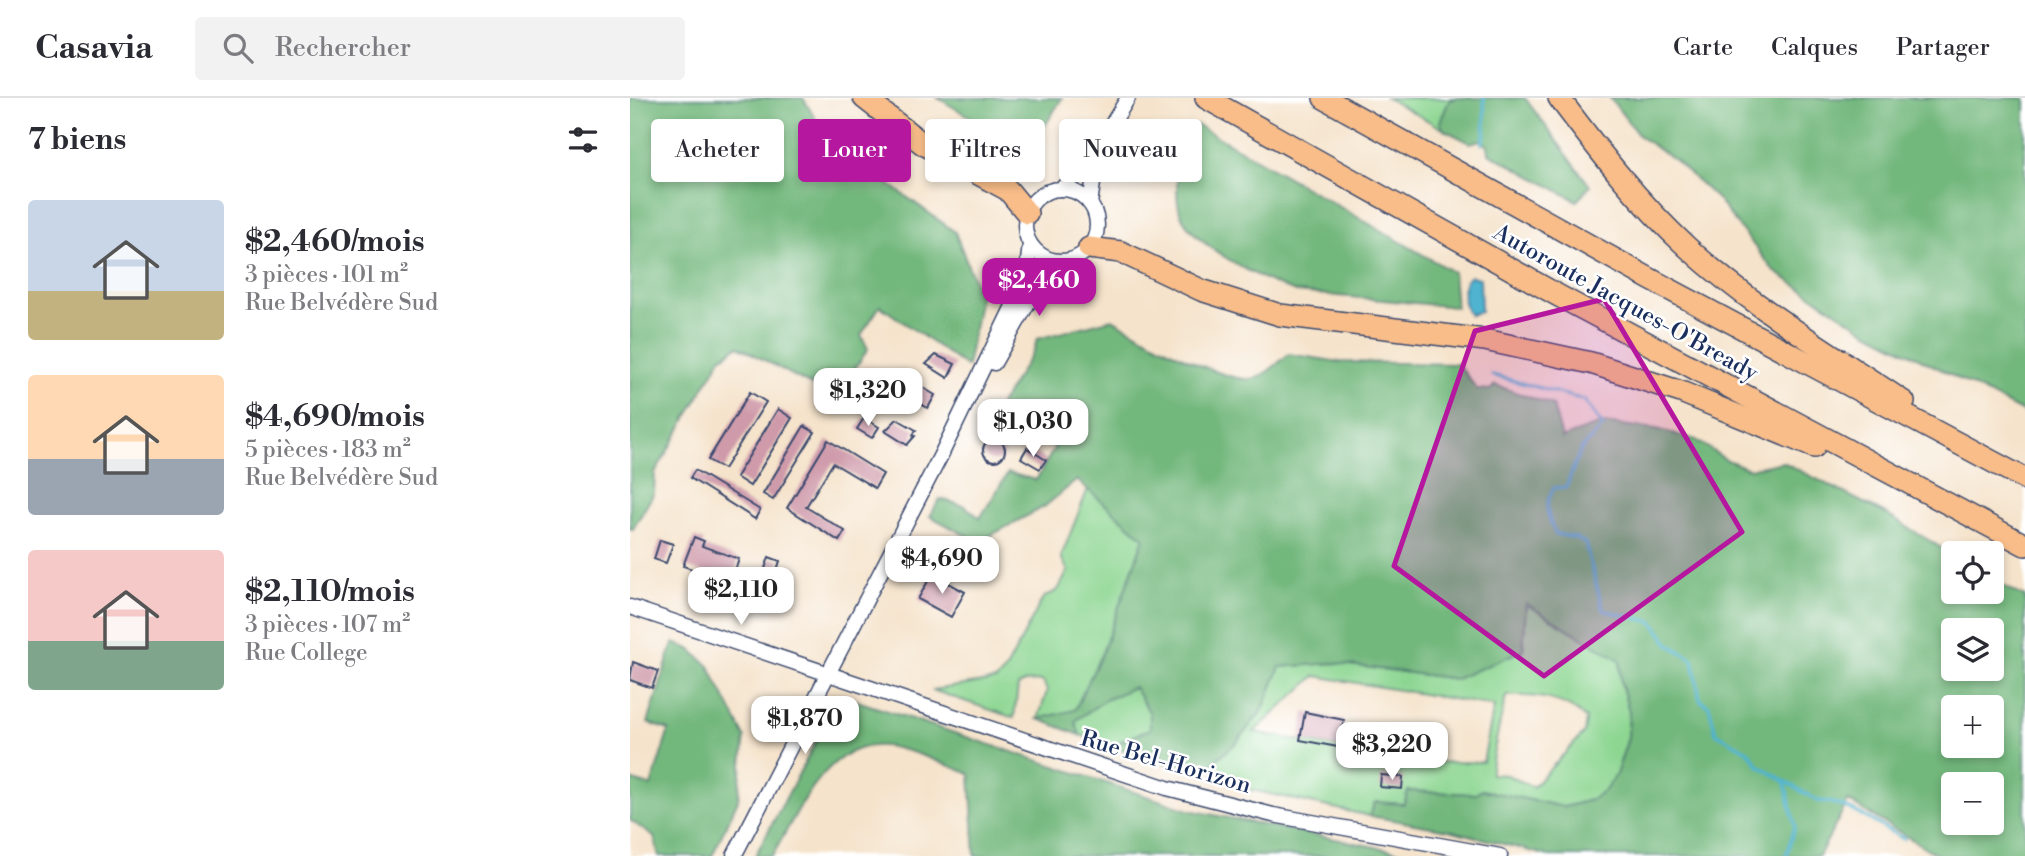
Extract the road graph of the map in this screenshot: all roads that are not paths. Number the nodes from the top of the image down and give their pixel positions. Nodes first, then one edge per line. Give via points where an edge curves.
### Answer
1 (864, 98) edge
2 (1128, 98) edge
3 (1206, 98) edge
4 (1324, 98) edge
5 (1559, 98) edge
6 (1117, 119) edge
7 (1069, 182) edge
8 (1093, 182) edge
9 (1061, 189) junction
10 (1090, 204) junction
11 (1027, 213) junction
12 (1030, 244) junction
13 (1089, 248) junction
14 (1059, 262) junction
15 (942, 456) junction
16 (2016, 475) edge
17 (1944, 502) junction
18 (2025, 545) edge
19 (630, 607) edge
20 (828, 674) junction
21 (734, 856) edge
22 (1500, 856) edge

1 - 11 highway via 923,145 1011,192
2 - 6 street
3 - 17 highway, Autoroute Jacques-O'Bready via 1549,290
4 - 16 highway, Autoroute Jacques-O'Bready
5 - 16 highway via 1627,186 1696,255 1820,346
7 - 9 street
8 - 10 street
9 - 10 street via 1077,193
9 - 11 street via 1038,197
10 - 13 street via 1097,228
11 - 12 street via 1025,229
12 - 14 street
12 - 15 street via 1026,279
13 - 14 street via 1076,258
13 - 17 highway via 1121,252 1201,290 1280,315 1496,342 1610,368 1691,396
14 - 15 street via 1034,291
15 - 20 street
17 - 18 highway, Autoroute Jacques-O'Bready
19 - 20 street, Rue Bel-Horizon
20 - 21 street
20 - 22 street, Rue Bel-Horizon via 1116,773 1226,805

